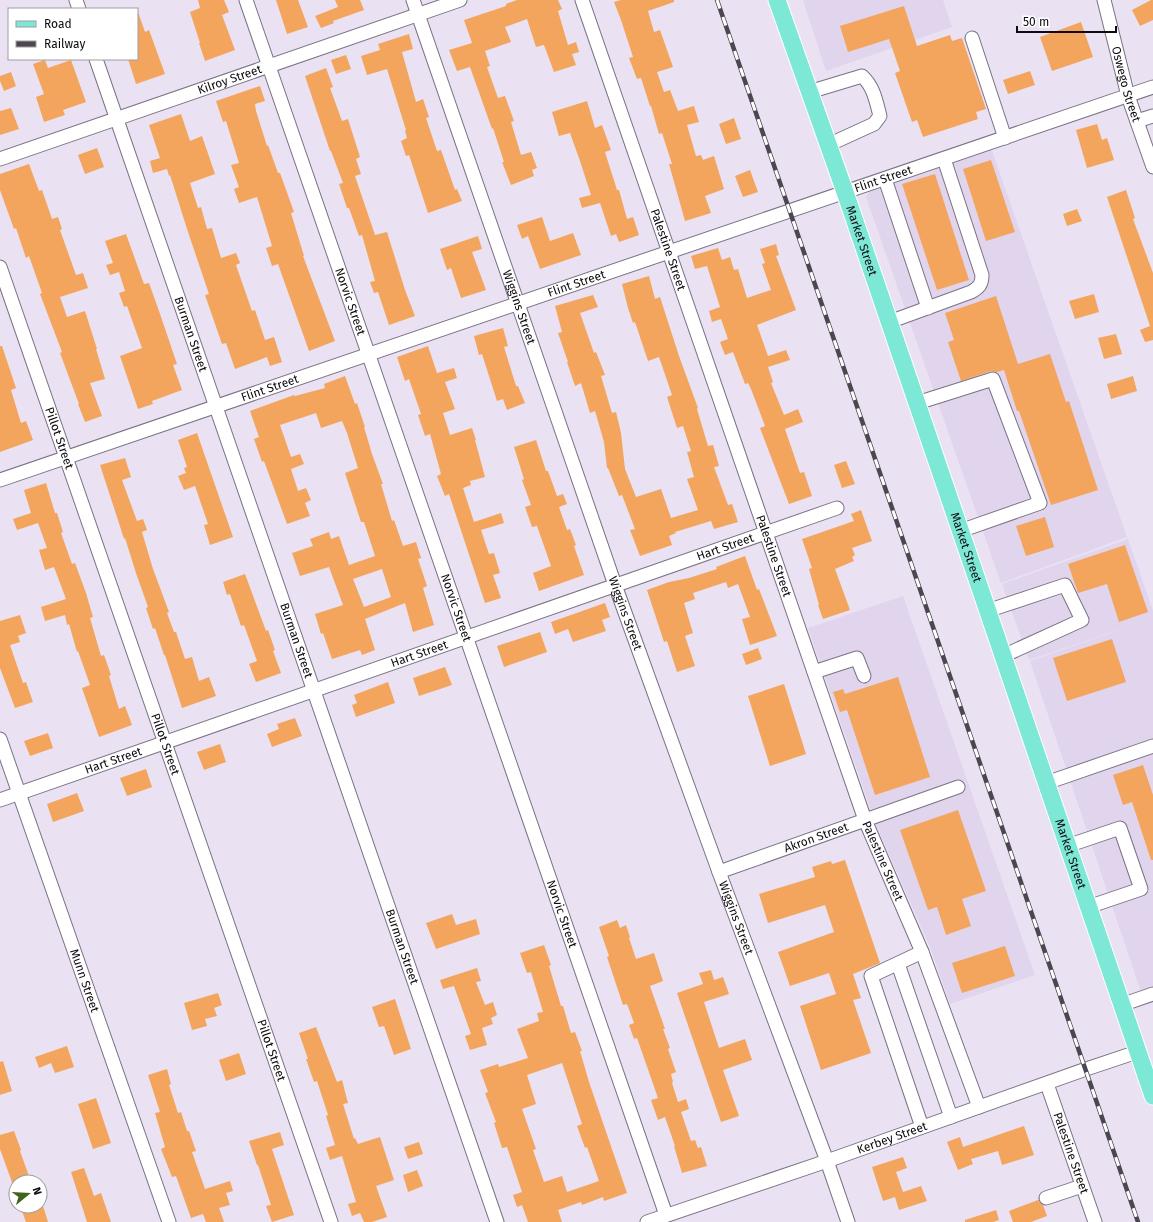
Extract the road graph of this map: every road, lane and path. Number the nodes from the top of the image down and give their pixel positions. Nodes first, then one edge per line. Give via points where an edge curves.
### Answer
1 (246, 0) edge
2 (413, 0) edge
3 (460, 0) edge
4 (582, 0) edge
5 (776, 0) edge
6 (1104, 0) edge
7 (418, 14) junction
8 (972, 38) dead end
9 (96, 60) edge
10 (269, 66) junction
11 (1153, 87) edge
12 (809, 92) junction
13 (1128, 96) junction
14 (1153, 116) edge
15 (117, 118) junction
16 (1137, 121) junction
17 (1005, 138) junction
18 (828, 145) junction
19 (944, 158) junction
20 (0, 159) edge
21 (1153, 167) edge
22 (885, 179) junction
23 (845, 192) junction
24 (669, 252) junction
25 (0, 267) edge
26 (518, 304) junction
27 (928, 308) junction
28 (889, 322) junction
29 (369, 355) junction
30 (917, 403) junction
31 (216, 407) junction
32 (66, 458) junction
33 (0, 480) edge
34 (837, 508) dead end
35 (960, 531) junction
36 (766, 532) junction
37 (615, 585) junction
38 (987, 611) junction
39 (466, 637) junction
40 (1003, 656) junction
41 (814, 672) junction
42 (864, 676) dead end
43 (314, 690) junction
44 (0, 739) edge
45 (165, 742) junction
46 (1153, 746) edge
47 (1046, 783) junction
48 (958, 787) dead end
49 (19, 793) junction
50 (0, 800) edge
51 (865, 820) junction
52 (1067, 846) junction
53 (718, 872) junction
54 (1088, 908) junction
55 (922, 952) junction
56 (898, 964) junction
57 (1153, 994) edge
58 (1121, 1006) junction
59 (1137, 1052) junction
60 (1047, 1084) junction
61 (1153, 1096) edge
62 (979, 1107) junction
63 (951, 1117) junction
64 (922, 1127) junction
65 (827, 1161) junction
66 (1082, 1186) junction
67 (1046, 1198) dead end
68 (671, 1217) edge
69 (169, 1222) edge
70 (331, 1222) edge
71 (497, 1222) edge
72 (647, 1222) edge
73 (848, 1222) edge
74 (1095, 1222) edge

1 - 10 street, Norvic Street
2 - 7 street, Wiggins Street
3 - 7 street, Kilroy Street
4 - 24 street, Palestine Street
5 - 12 main road, Market Street
6 - 13 street, Oswego Street
7 - 10 street, Kilroy Street
7 - 26 street, Wiggins Street
8 - 17 street
9 - 15 street, Burman Street
10 - 15 street, Kilroy Street
10 - 29 street, Norvic Street
11 - 13 street, Flint Street
12 - 18 main road, Market Street
12 - 18 street via 862,76 874,93 880,116 874,124
13 - 16 street, Oswego Street
13 - 17 street, Flint Street
14 - 16 street
15 - 20 street, Kilroy Street
15 - 31 street, Burman Street
16 - 21 street, Oswego Street
17 - 19 street, Flint Street
18 - 23 main road, Market Street
19 - 22 street, Flint Street
19 - 27 street via 982,274 982,283 971,292
22 - 23 street, Flint Street
22 - 27 street
23 - 24 street, Flint Street
23 - 28 main road, Market Street
24 - 26 street, Flint Street
24 - 36 street, Palestine Street
25 - 32 street, Pillot Street
26 - 29 street, Flint Street
26 - 37 street, Wiggins Street
27 - 28 street
28 - 30 main road, Market Street
29 - 31 street, Flint Street
29 - 39 street, Norvic Street
30 - 35 main road, Market Street
30 - 35 street via 993,379 1040,503
31 - 32 street, Flint Street
31 - 43 street, Burman Street
32 - 33 street, Flint Street
32 - 45 street, Pillot Street
34 - 36 street, Hart Street
35 - 38 main road, Market Street
36 - 37 street, Hart Street
36 - 41 street, Palestine Street
37 - 39 street, Hart Street
37 - 53 street, Wiggins Street
38 - 40 main road, Market Street
38 - 40 street via 1065,585 1082,620
39 - 43 street, Hart Street
39 - 68 street, Norvic Street
40 - 47 main road, Market Street
41 - 42 street via 857,658
41 - 51 street, Palestine Street
43 - 45 street, Hart Street
43 - 71 street, Burman Street
44 - 49 street, Munn Street
45 - 49 street, Hart Street
45 - 70 street, Pillot Street
46 - 47 street
47 - 52 main road, Market Street
48 - 51 street, Akron Street
49 - 50 street, Hart Street
49 - 69 street, Munn Street
51 - 53 street, Akron Street
51 - 55 street, Palestine Street
52 - 54 main road, Market Street
52 - 54 street via 1120,828 1141,889
53 - 65 street, Wiggins Street
54 - 58 main road, Market Street
55 - 56 street
55 - 62 street, Palestine Street
56 - 63 street
56 - 64 street via 871,976
57 - 58 street
58 - 59 main road, Market Street
59 - 60 street, Kerbey Street
59 - 61 main road, Market Street
60 - 62 street, Kerbey Street
60 - 66 street, Palestine Street
62 - 63 street, Kerbey Street
63 - 64 street, Kerbey Street
64 - 65 street, Kerbey Street
65 - 68 street, Kerbey Street
65 - 73 street, Wiggins Street
66 - 67 street
66 - 74 street, Palestine Street
68 - 72 street, Kerbey Street

